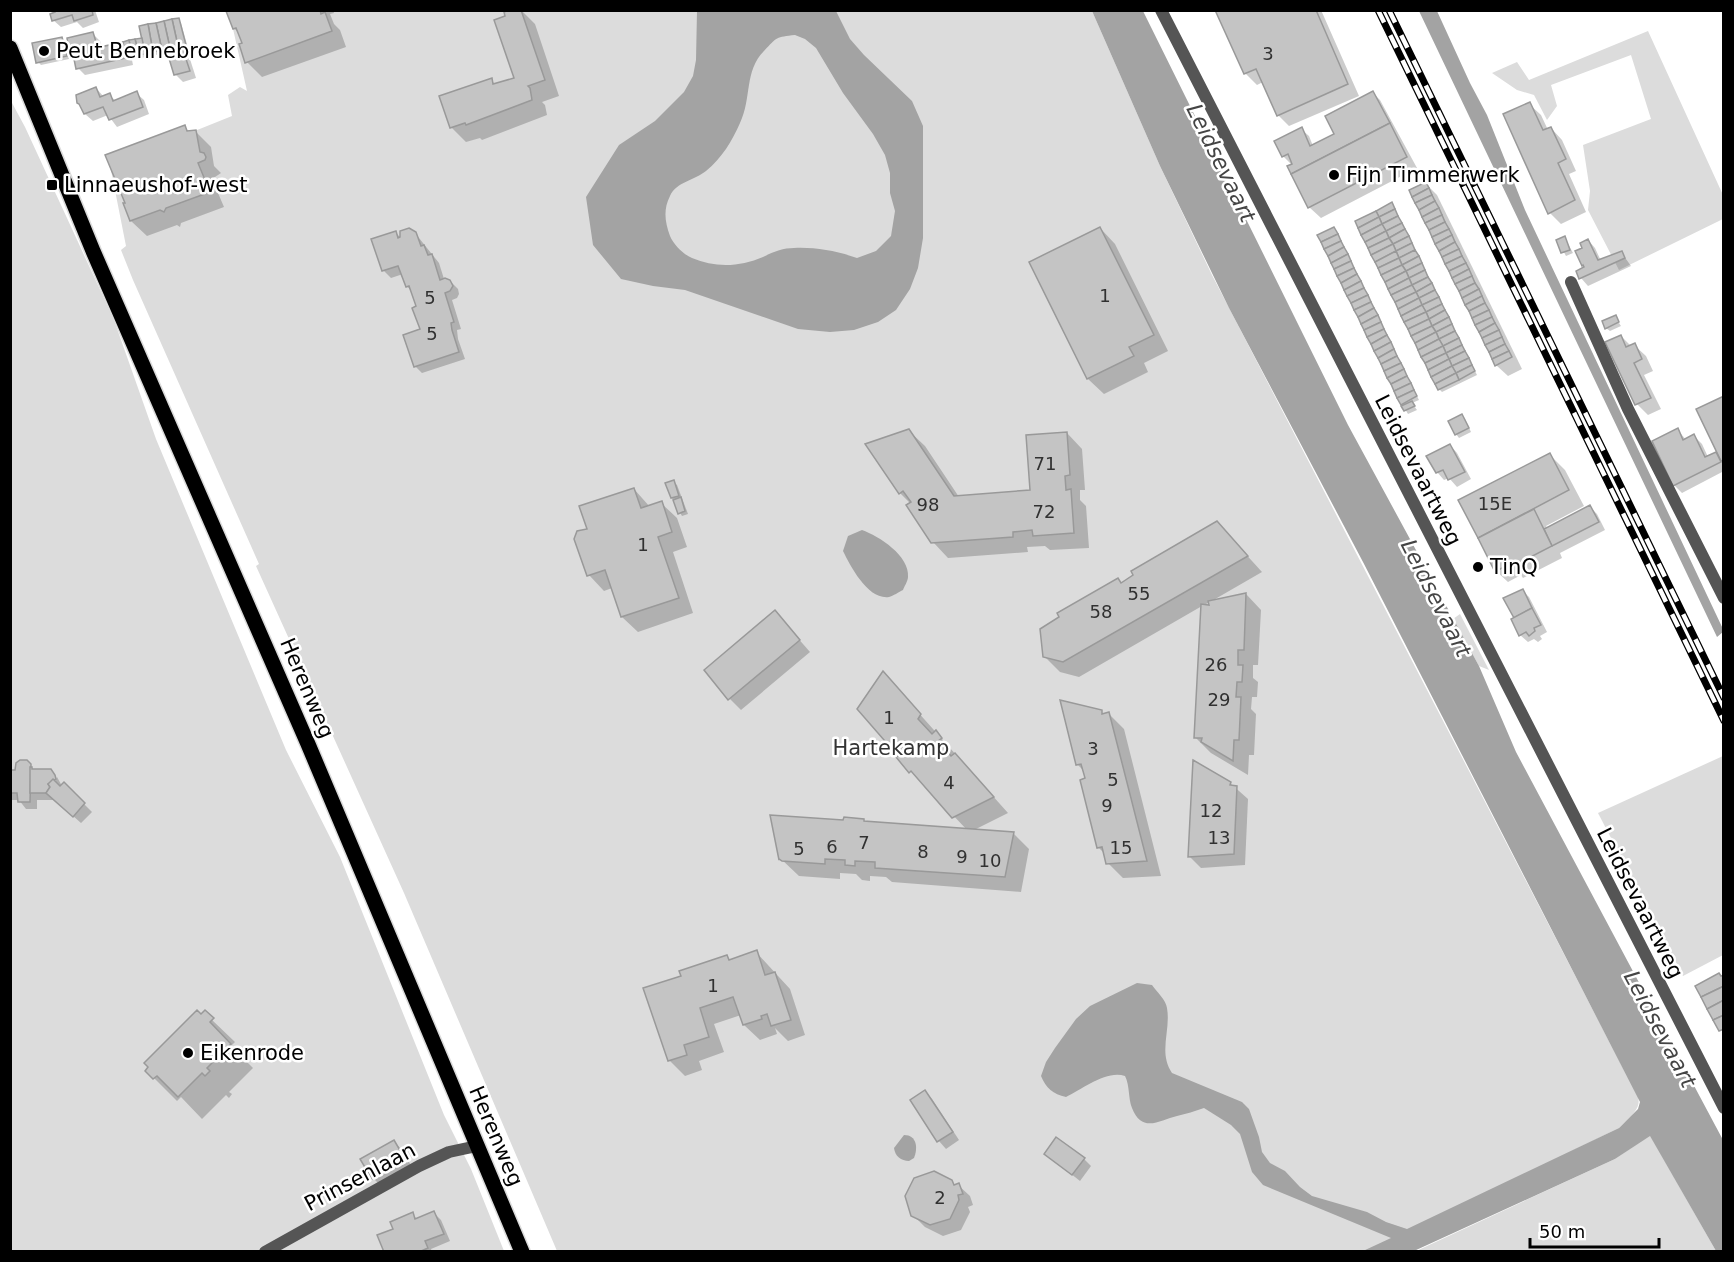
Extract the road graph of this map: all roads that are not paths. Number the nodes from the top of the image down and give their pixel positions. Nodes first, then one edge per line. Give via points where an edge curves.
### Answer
1 (1161, 10) edge
2 (10, 48) edge
3 (1571, 282) dead end
4 (1724, 598) edge
5 (1724, 1108) edge
6 (477, 1146) junction
7 (265, 1251) edge
8 (522, 1251) edge

1 - 5 street, Leidsevaartweg
2 - 6 main road, Herenweg via 93,251 308,744
3 - 4 street via 1628,409
6 - 7 street, Prinsenlaan via 449,1152 419,1166
6 - 8 main road, Herenweg

